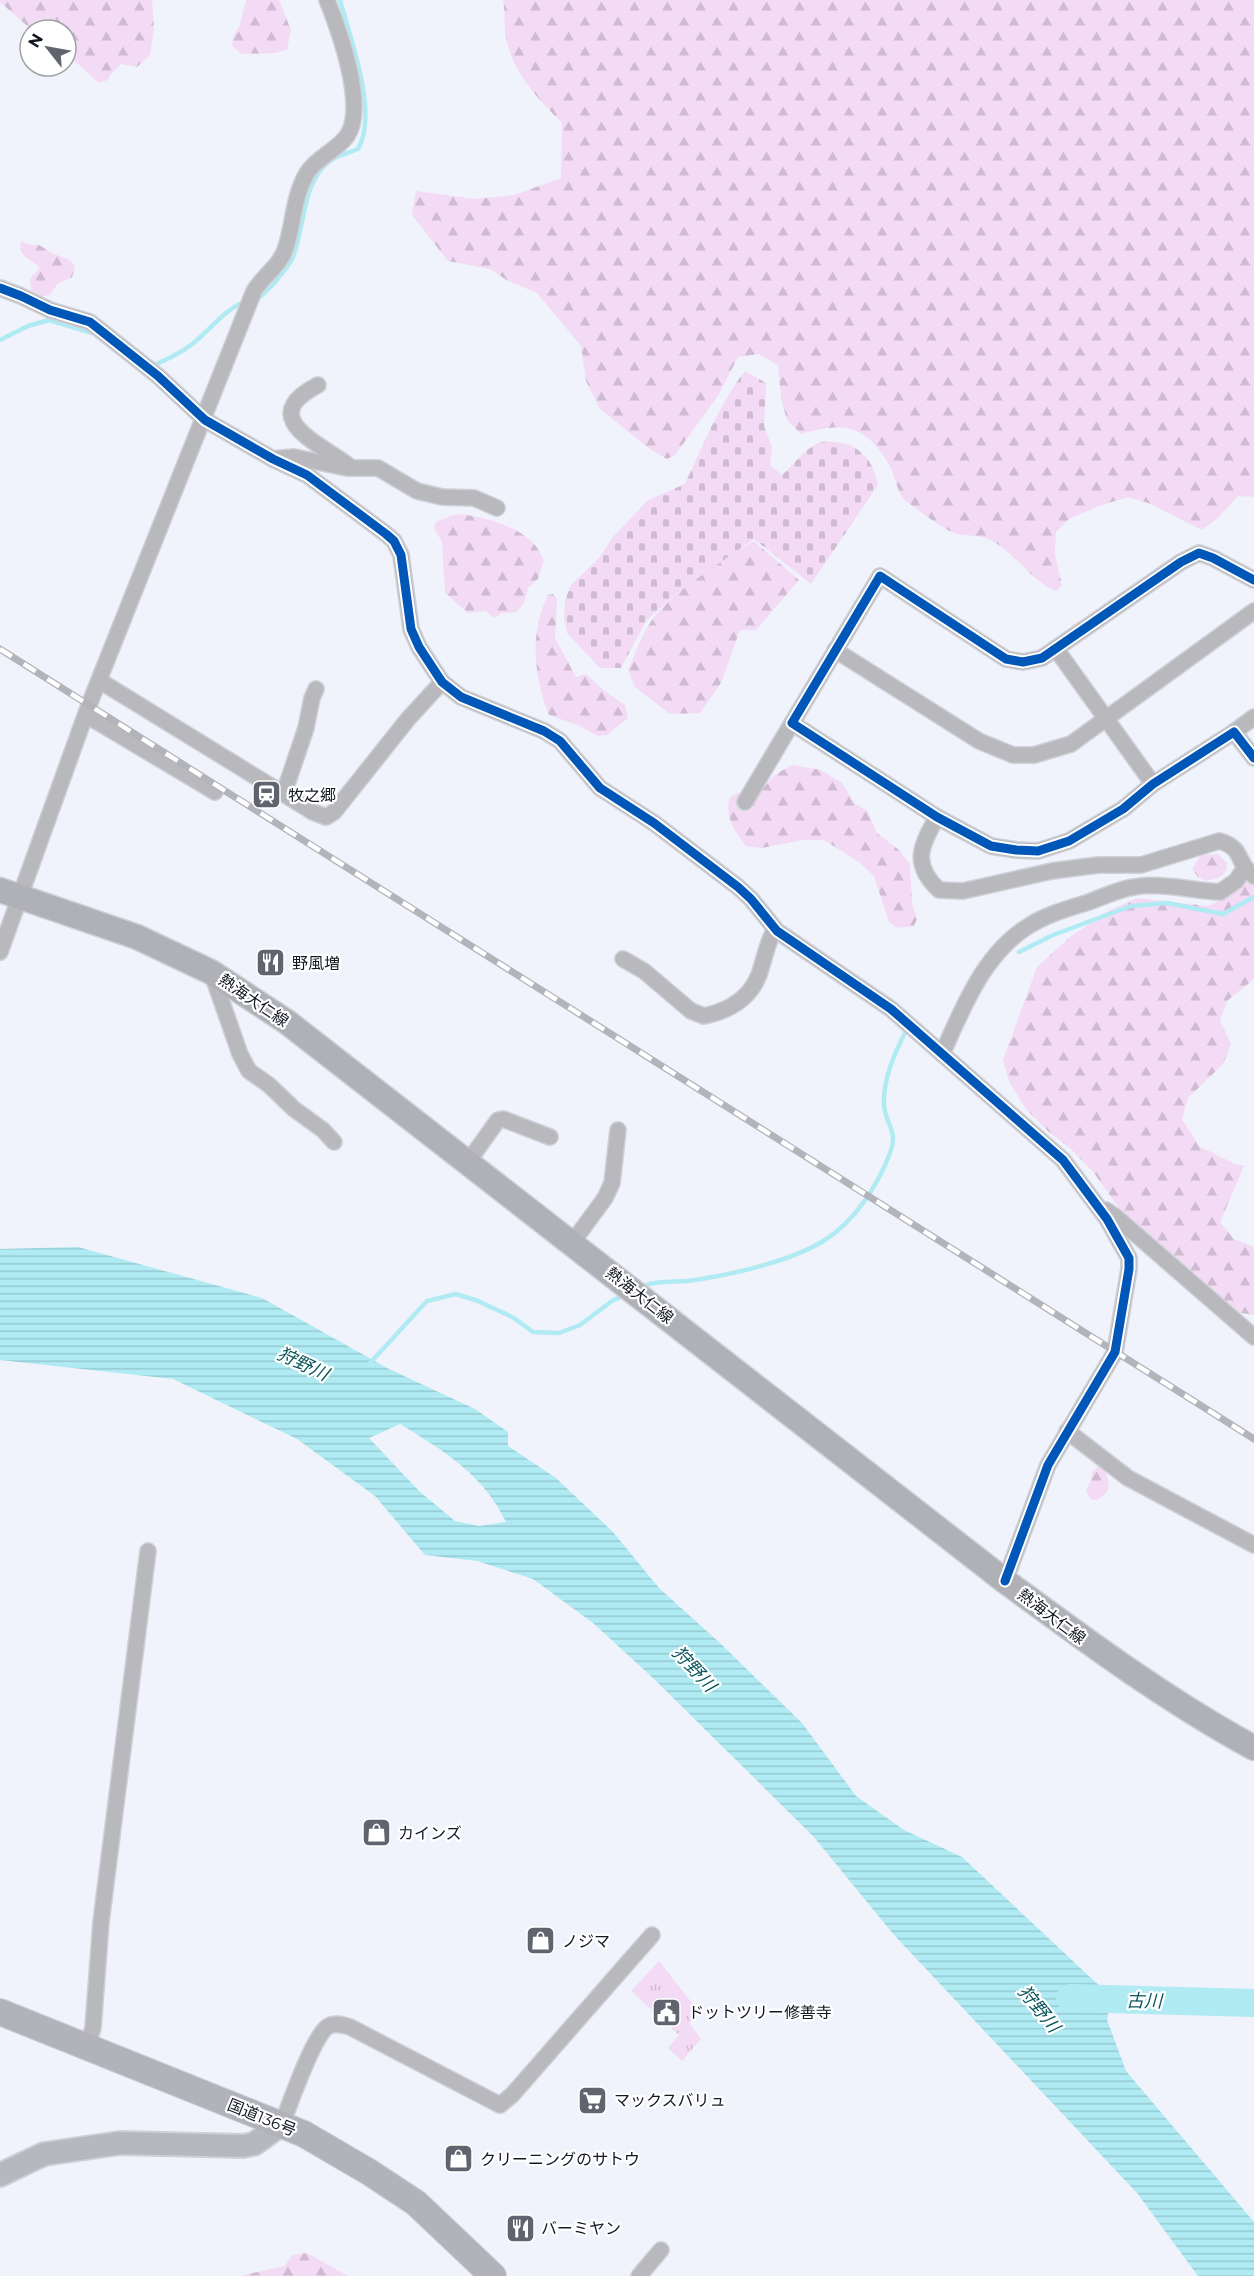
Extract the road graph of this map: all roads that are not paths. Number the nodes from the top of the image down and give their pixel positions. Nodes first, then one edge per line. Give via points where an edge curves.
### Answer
1 (327, 0) edge
2 (0, 288) edge
3 (318, 385) dead end
4 (204, 420) junction
5 (273, 459) junction
6 (351, 468) junction
7 (497, 508) dead end
8 (1254, 580) edge
9 (1254, 611) edge
10 (1056, 649) junction
11 (835, 650) junction
12 (100, 681) junction
13 (442, 682) junction
14 (315, 689) dead end
15 (86, 715) junction
16 (1254, 717) edge
17 (1106, 719) junction
18 (792, 723) junction
19 (1234, 732) junction
20 (1254, 758) edge
21 (1153, 784) junction
22 (215, 792) dead end
23 (284, 793) junction
24 (745, 802) dead end
25 (937, 817) junction
26 (1249, 873) edge
27 (10, 893) edge
28 (775, 929) junction
29 (0, 952) edge
30 (623, 959) dead end
31 (211, 972) junction
32 (942, 1054) junction
33 (618, 1130) dead end
34 (549, 1137) dead end
35 (334, 1142) dead end
36 (468, 1162) junction
37 (1098, 1206) junction
38 (572, 1243) junction
39 (1254, 1337) edge
40 (1067, 1431) junction
41 (1254, 1545) edge
42 (148, 1551) dead end
43 (1005, 1581) junction
44 (1254, 1748) edge
45 (652, 1935) dead end
46 (0, 2012) edge
47 (87, 2047) junction
48 (282, 2124) junction
49 (0, 2175) edge
50 (661, 2250) dead end
51 (493, 2276) edge
52 (639, 2276) edge

1 - 4 street via 353,88 352,125 344,140 323,154 308,172 296,195 286,247 254,291
2 - 4 street via 90,322 155,373
3 - 6 street via 297,401 292,410 293,424
4 - 5 street
4 - 12 street
5 - 6 street via 294,457
5 - 13 street via 306,475 399,548 411,629
6 - 7 street via 378,468 417,491 474,498
8 - 10 street via 1199,553
9 - 17 street
10 - 11 street via 1042,658 1023,662 1006,659 880,576
10 - 17 street
11 - 17 street via 979,741 1013,755 1054,751
11 - 18 street
12 - 15 street
12 - 23 street
13 - 23 street via 334,812 326,817 319,815
13 - 28 street via 461,697 560,741 600,788 654,823 738,887
14 - 23 street
15 - 22 street
15 - 27 street
16 - 19 street
17 - 21 street
18 - 24 street
18 - 25 street
19 - 20 street
19 - 21 street
21 - 25 street via 1123,809 1069,841 1038,851 991,846
25 - 26 street via 921,848 922,862 929,881 939,890 950,892 1052,871 1142,865 1219,841 1235,849
26 - 32 street via 1220,892 1134,886 1027,926 987,966
27 - 29 street
27 - 31 main road, 熱海大仁線 via 137,937
28 - 30 street via 759,975 740,1003 704,1016 691,1011 644,971
28 - 32 street via 891,1010
31 - 35 street via 249,1071
31 - 36 main road, 熱海大仁線 via 287,1022
32 - 37 street via 1064,1161
33 - 38 street via 612,1183
34 - 36 street via 498,1120
36 - 38 main road, 熱海大仁線
37 - 39 street via 1116,1217
37 - 40 street via 1129,1258 1129,1269 1116,1352
38 - 43 main road, 熱海大仁線
40 - 41 street via 1128,1478
40 - 43 street via 1048,1465
42 - 47 street via 101,1922 93,2028
43 - 44 main road, 熱海大仁線 via 1116,1663
45 - 48 street via 500,2105 338,2024 328,2026 317,2042
46 - 47 highway, 国道136号
47 - 48 highway, 国道136号
48 - 49 main road via 254,2144 243,2146 120,2143 44,2154
48 - 51 highway, 国道136号 via 369,2172 416,2204
50 - 52 street

